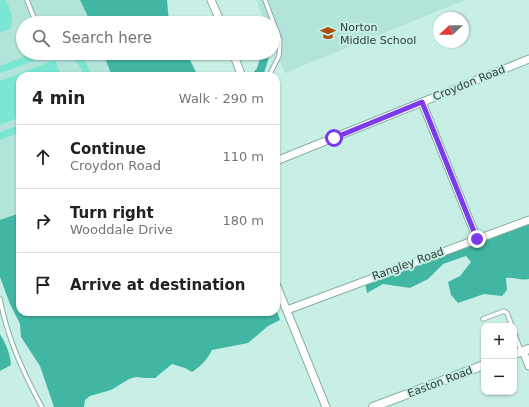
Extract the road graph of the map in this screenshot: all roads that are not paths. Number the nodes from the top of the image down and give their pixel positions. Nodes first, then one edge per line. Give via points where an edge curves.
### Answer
1 (27, 0) edge
2 (212, 0) edge
3 (265, 0) edge
4 (33, 16) edge
5 (218, 16) edge
6 (271, 16) edge
7 (529, 59) edge
8 (236, 60) edge
9 (277, 60) edge
10 (240, 72) edge
11 (271, 72) edge
12 (422, 102) junction
13 (280, 159) edge
14 (529, 220) edge
15 (477, 239) junction
16 (280, 293) edge
17 (0, 299) edge
18 (287, 310) junction
19 (483, 319) dead end
20 (511, 323) edge
21 (517, 339) edge
22 (522, 351) edge
23 (529, 366) edge
24 (481, 367) edge
25 (42, 407) edge
26 (326, 407) edge
27 (373, 407) edge

1 - 4 lane
2 - 5 street
3 - 6 lane
7 - 12 street, Croydon Road
8 - 10 street
9 - 11 lane
12 - 13 street, Croydon Road
12 - 15 street
14 - 15 street, Rangley Road
15 - 18 street, Rangley Road
16 - 18 street
17 - 25 lane via 17,355
18 - 26 street
19 - 20 lane via 504,311 507,312
21 - 22 lane
22 - 23 street
24 - 27 street, Easton Road

